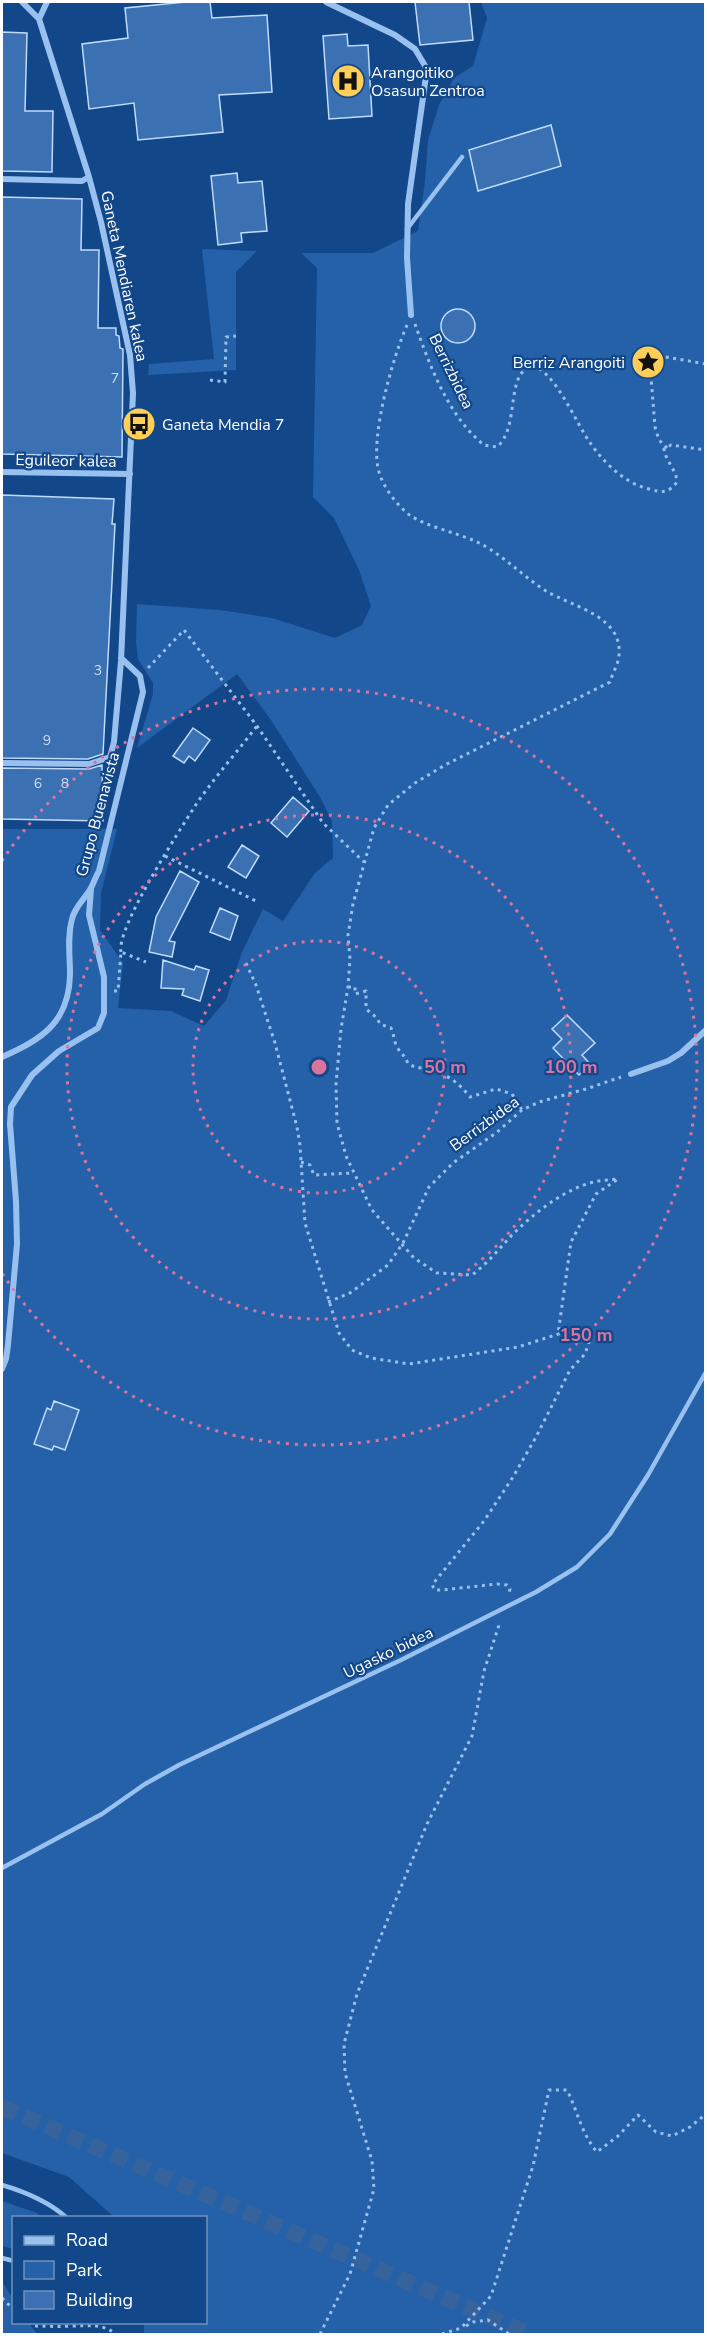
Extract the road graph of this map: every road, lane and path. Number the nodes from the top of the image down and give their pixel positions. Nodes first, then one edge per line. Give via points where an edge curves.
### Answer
1 (22, 2) edge
2 (47, 2) edge
3 (326, 2) edge
4 (334, 4) edge
5 (39, 20) junction
6 (462, 157) dead end
7 (89, 177) junction
8 (2, 179) edge
9 (407, 229) junction
10 (411, 315) junction
11 (236, 336) dead end
12 (705, 364) edge
13 (210, 380) dead end
14 (667, 448) junction
15 (705, 450) edge
16 (2, 472) edge
17 (130, 474) junction
18 (121, 658) junction
19 (140, 676) junction
20 (257, 726) junction
21 (2, 763) edge
22 (165, 856) junction
23 (364, 862) junction
24 (91, 889) junction
25 (258, 902) dead end
26 (121, 952) junction
27 (146, 962) dead end
28 (246, 963) dead end
29 (348, 987) junction
30 (118, 991) dead end
31 (705, 1030) edge
32 (2, 1057) edge
33 (631, 1074) joint
34 (522, 1110) junction
35 (301, 1162) junction
36 (353, 1173) junction
37 (403, 1243) junction
38 (328, 1302) junction
39 (558, 1335) junction
40 (2, 1369) edge
41 (705, 1372) edge
42 (504, 1607) junction
43 (2, 1868) edge
44 (705, 2114) edge
45 (2, 2185) edge
46 (66, 2216) edge
47 (32, 2324) edge
48 (93, 2324) edge
49 (93, 2324) edge
50 (461, 2328) junction
51 (116, 2334) edge
52 (320, 2334) edge
53 (441, 2334) edge
54 (509, 2334) edge

1 - 5 street, Ganeta Mendiaren kalea
2 - 5 street
3 - 4 street
4 - 9 street via 395,35 415,49 427,69
5 - 7 street, Ganeta Mendiaren kalea
6 - 9 lane
7 - 8 street via 82,181
7 - 17 street, Ganeta Mendiaren kalea via 130,355
9 - 10 street
10 - 14 path, Berrizbidea via 442,388 459,417 484,445 497,447 502,443 520,376 530,365 538,366 548,375 591,445 618,474 645,489 672,489 677,482 676,473 665,458
10 - 23 path via 391,368 378,443 379,472 392,497 411,516 482,544 546,590 603,618 617,638 619,659 609,682 445,765 387,805 374,828
11 - 13 path via 226,337 225,382
12 - 14 path via 656,358 651,377 655,428
14 - 15 path via 671,445
16 - 17 street, Eguileor kalea
17 - 18 street, Ganeta Mendiaren kalea
18 - 19 street
18 - 21 street, Ganeta Mendiaren kalea via 110,757 88,764
19 - 20 path via 184,630
19 - 24 street, Grupo Buenavista via 143,692 99,871
20 - 22 path via 196,805
20 - 23 path via 323,823
22 - 25 path
22 - 26 path via 130,915
23 - 29 path via 348,934
24 - 32 street, Grupo Buenavista via 72,917 65,1007 42,1035
24 - 40 street via 89,915 104,977 104,1013 98,1028 58,1051 32,1075 11,1107 17,1244 8,1345
26 - 27 path
26 - 30 path
28 - 35 path via 275,1042 297,1127
29 - 34 path via 355,987 355,993 366,991 366,1009 380,1024 391,1028 408,1064 447,1076 470,1097 496,1089 512,1094
29 - 36 path via 336,1084 337,1124
31 - 33 street via 668,1061
33 - 34 path, Berrizbidea via 539,1101
34 - 37 path, Berrizbidea via 453,1163 429,1187
35 - 36 path via 310,1165 314,1175
35 - 38 path via 305,1223
36 - 37 path via 372,1210
37 - 38 path, Berrizbidea via 388,1265 350,1293
37 - 39 path via 414,1258 436,1273 472,1275 547,1206 575,1189 618,1179 596,1194 572,1242
38 - 39 path via 339,1333 352,1350 371,1358 409,1364 518,1347
39 - 42 path via 586,1328 591,1336 585,1354 570,1370 513,1476 484,1521 432,1586 435,1590 507,1585 510,1589
41 - 42 lane, Ugasko bidea via 610,1534 577,1567
42 - 43 lane, Ugasko bidea via 179,1765 102,1814
42 - 52 path via 484,1671 472,1736 427,1824 357,1994 344,2044 345,2073 372,2161 374,2189 351,2274
44 - 50 path via 672,2136 656,2132 638,2115 597,2152 585,2139 567,2090 549,2090 533,2166 491,2296
45 - 46 lane via 24,2191
47 - 49 path
48 - 51 path
50 - 53 path
50 - 54 path via 488,2320

